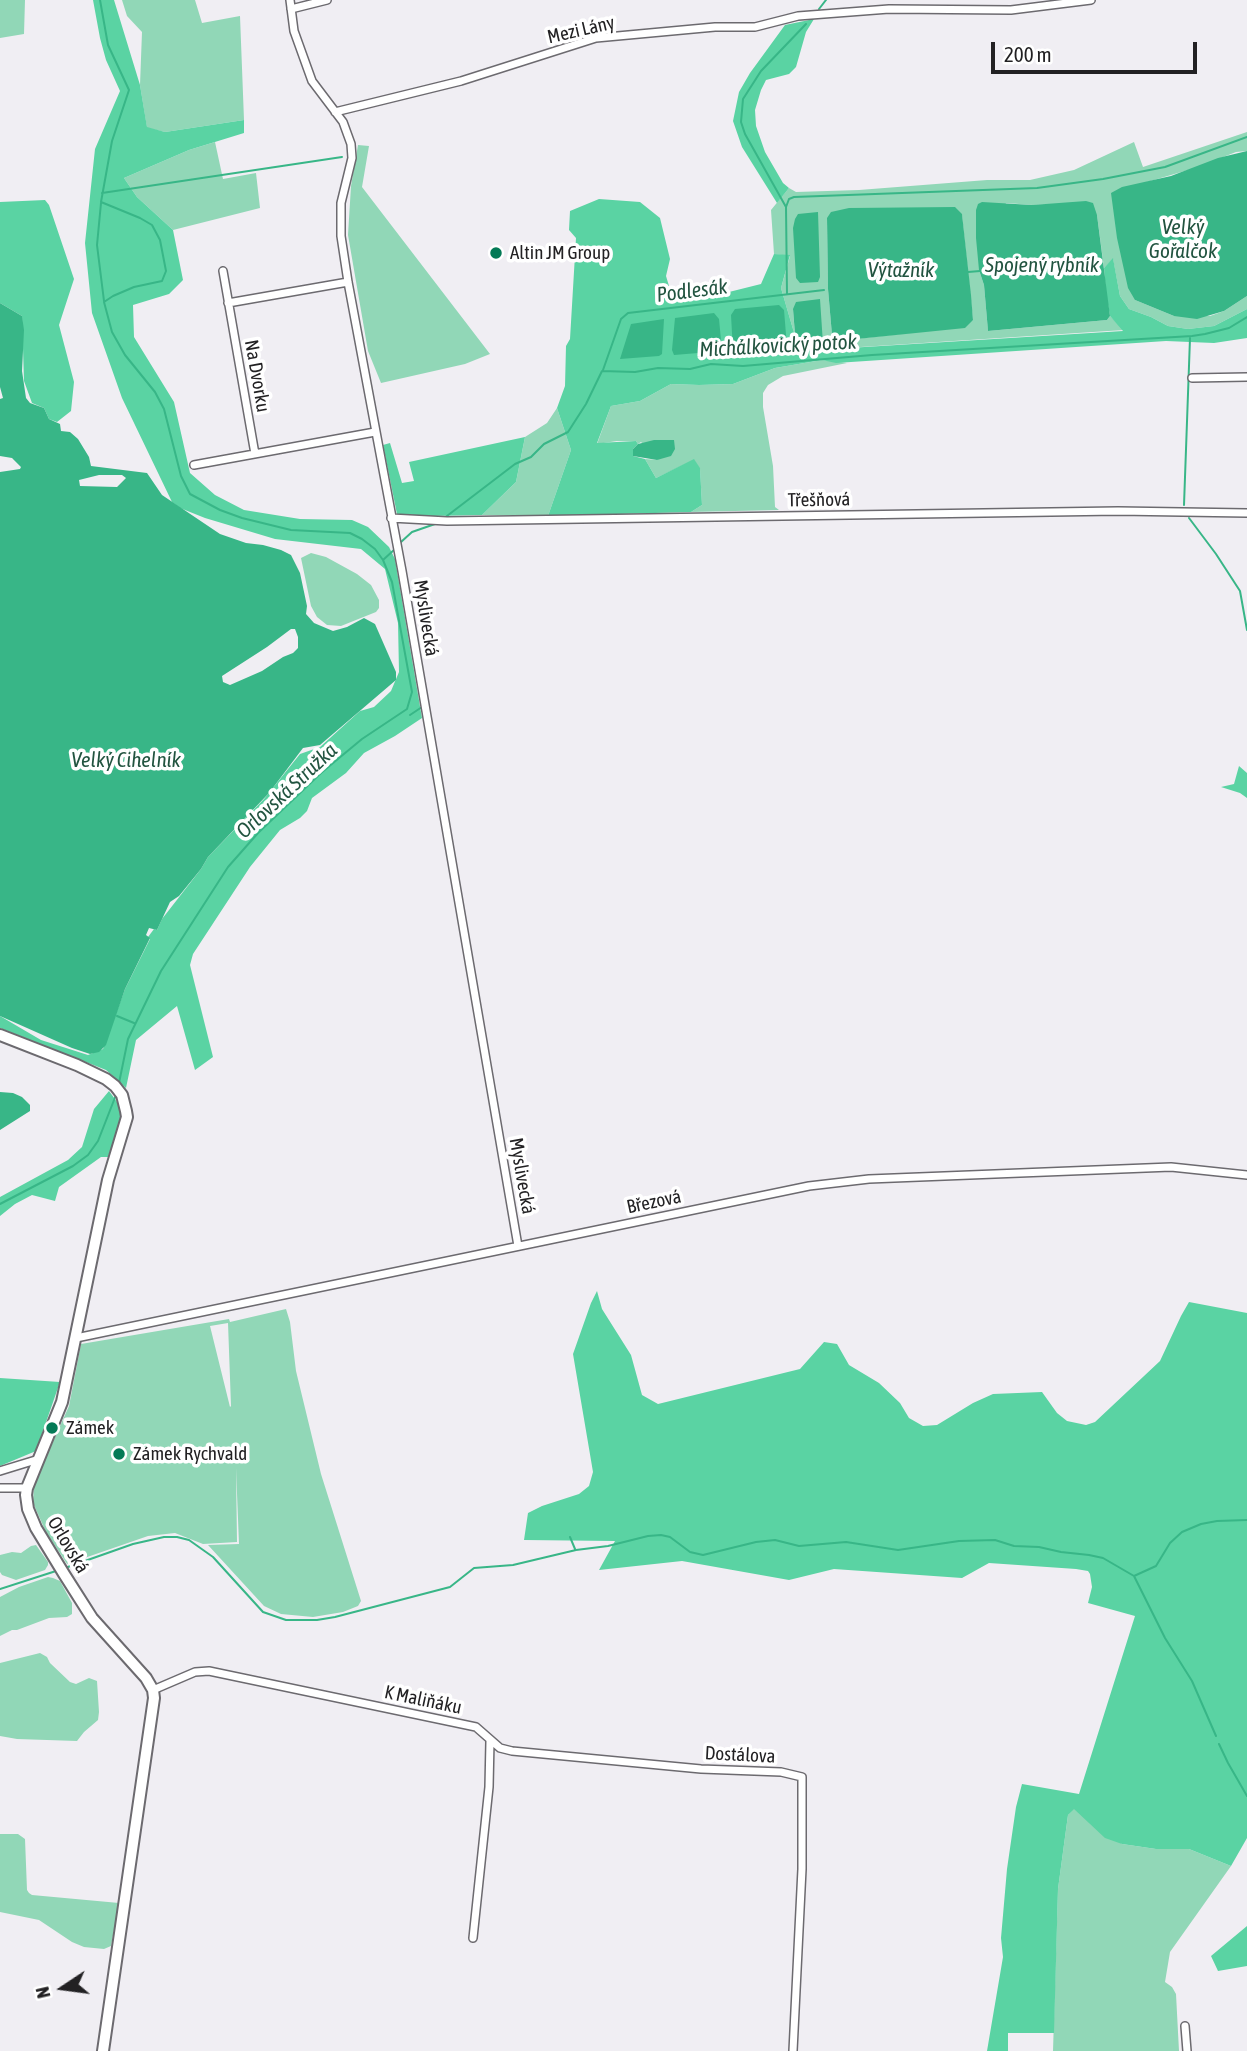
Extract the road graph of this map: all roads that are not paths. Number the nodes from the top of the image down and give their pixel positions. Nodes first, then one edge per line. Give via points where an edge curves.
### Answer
1 (327, 0) edge
2 (1091, 0) edge
3 (290, 4) edge
4 (335, 112) junction
5 (223, 271) dead end
6 (348, 282) junction
7 (228, 303) junction
8 (1247, 377) edge
9 (1192, 378) dead end
10 (375, 432) junction
11 (255, 454) junction
12 (194, 465) dead end
13 (1247, 513) edge
14 (391, 518) junction
15 (0, 1035) edge
16 (1247, 1174) edge
17 (518, 1246) junction
18 (76, 1338) junction
19 (39, 1459) junction
20 (0, 1471) edge
21 (0, 1488) edge
22 (27, 1488) junction
23 (153, 1690) junction
24 (490, 1741) junction
25 (473, 1938) dead end
26 (1185, 2026) dead end
27 (103, 2051) edge
28 (793, 2051) edge
29 (1187, 2051) edge

1 - 3 street, Myslivecká
2 - 4 street, Mezi Lány via 1010,10 889,9 798,16 755,27 596,38 461,81
3 - 4 street, Myslivecká via 293,31 312,81
4 - 6 street, Myslivecká via 351,144 341,203
5 - 7 street, Na Dvorku
6 - 7 street
6 - 10 street, Myslivecká
7 - 11 street, Na Dvorku
8 - 9 street
10 - 11 street
10 - 14 street, Myslivecká
11 - 12 street
13 - 14 street, Třešňová
14 - 17 street, Myslivecká
15 - 18 main road via 106,1079 119,1090 127,1117 108,1180
16 - 17 street, Březová via 1171,1167 869,1179 809,1186
17 - 18 street, Březová
18 - 19 main road via 60,1409
19 - 20 street
19 - 22 main road
21 - 22 street
22 - 23 main road, Orlovská via 33,1520 61,1569 92,1618
23 - 24 street, K Maliňáku via 195,1672 209,1671 476,1727
23 - 27 main road
24 - 25 street
24 - 28 street, Dostálova via 512,1751 802,1777
26 - 29 street

